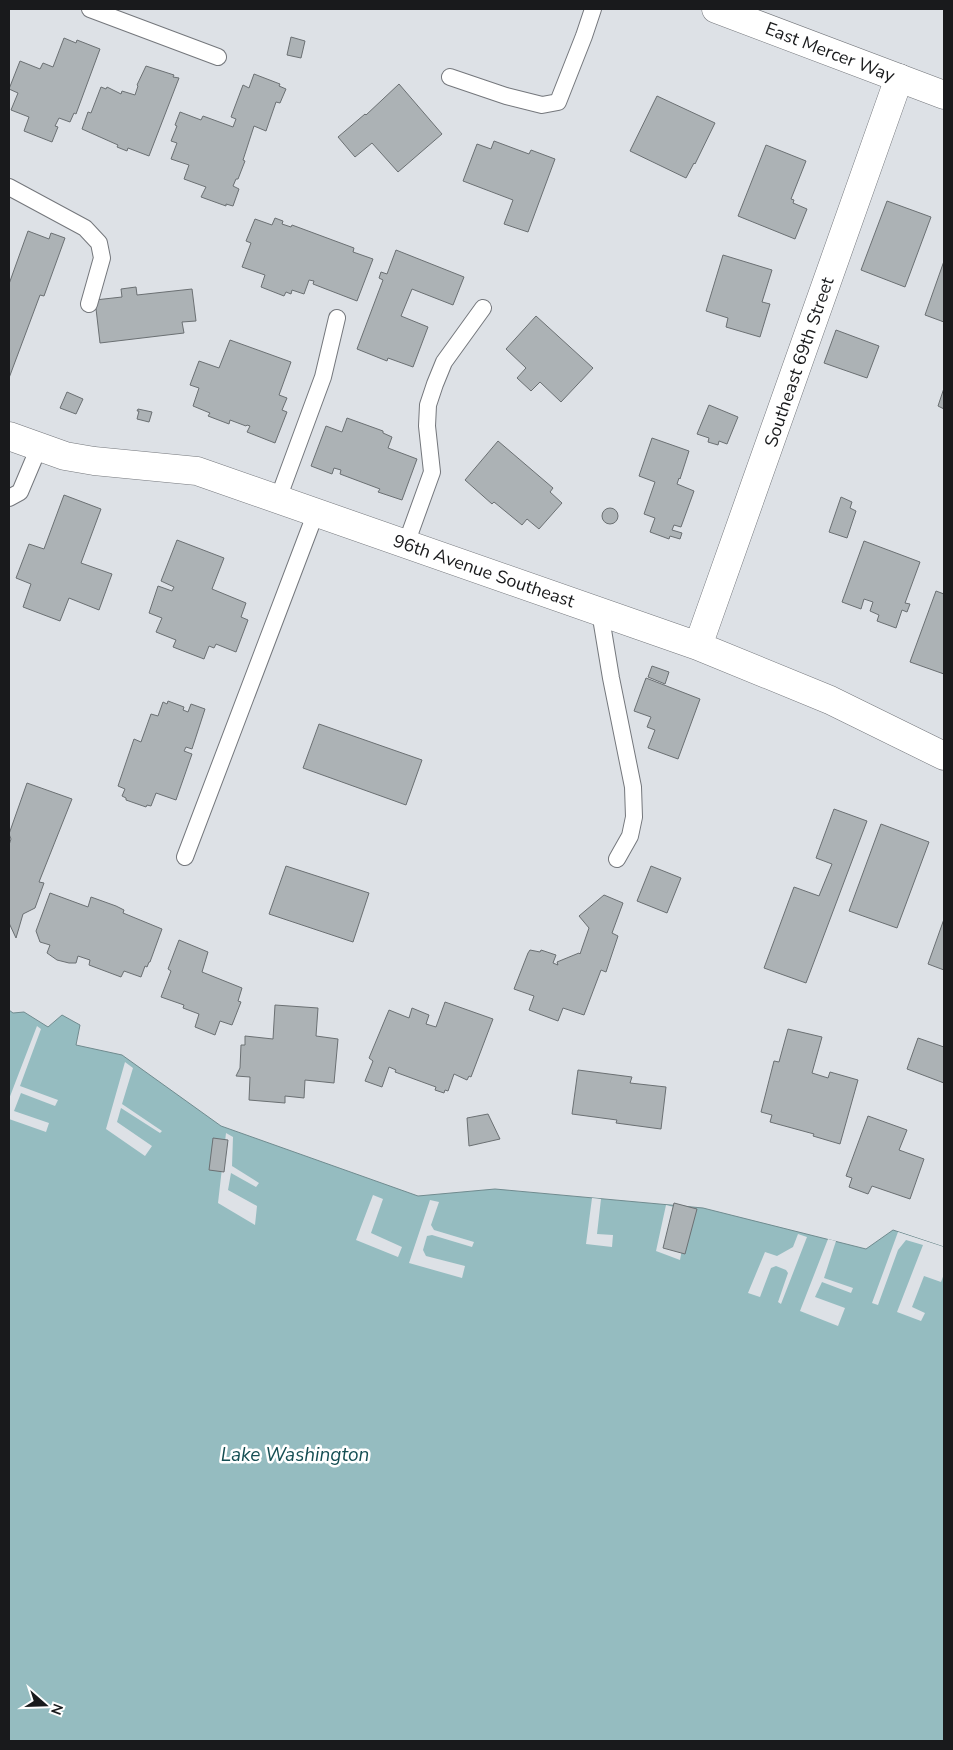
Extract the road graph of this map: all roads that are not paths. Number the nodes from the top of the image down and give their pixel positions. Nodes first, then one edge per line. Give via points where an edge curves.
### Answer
1 (90, 9) edge
2 (593, 9) edge
3 (716, 9) edge
4 (218, 57) dead end
5 (450, 77) dead end
6 (899, 78) junction
7 (944, 95) edge
8 (9, 187) edge
9 (89, 304) dead end
10 (483, 308) dead end
11 (337, 318) dead end
12 (9, 436) edge
13 (39, 447) junction
14 (9, 498) edge
15 (278, 499) junction
16 (316, 512) junction
17 (406, 544) junction
18 (600, 612) junction
19 (698, 646) junction
20 (944, 756) edge
21 (185, 857) dead end
22 (617, 859) dead end

1 - 4 lane
2 - 5 lane via 558,102 542,105
3 - 6 street, East Mercer Way
6 - 7 street, East Mercer Way
6 - 19 street, Southeast 69th Street
8 - 9 lane via 85,228 100,243 102,258
10 - 17 lane via 444,362 428,405 432,472
11 - 15 lane via 323,377
12 - 13 street, 96th Avenue Southeast
13 - 14 lane via 20,492
13 - 15 street, 96th Avenue Southeast via 94,461 197,471
15 - 16 street, 96th Avenue Southeast
16 - 17 street, 96th Avenue Southeast
16 - 21 lane
17 - 18 street, 96th Avenue Southeast
18 - 19 street, 96th Avenue Southeast
18 - 22 lane via 633,787 634,817 630,836
19 - 20 street, 96th Avenue Southeast via 830,700

